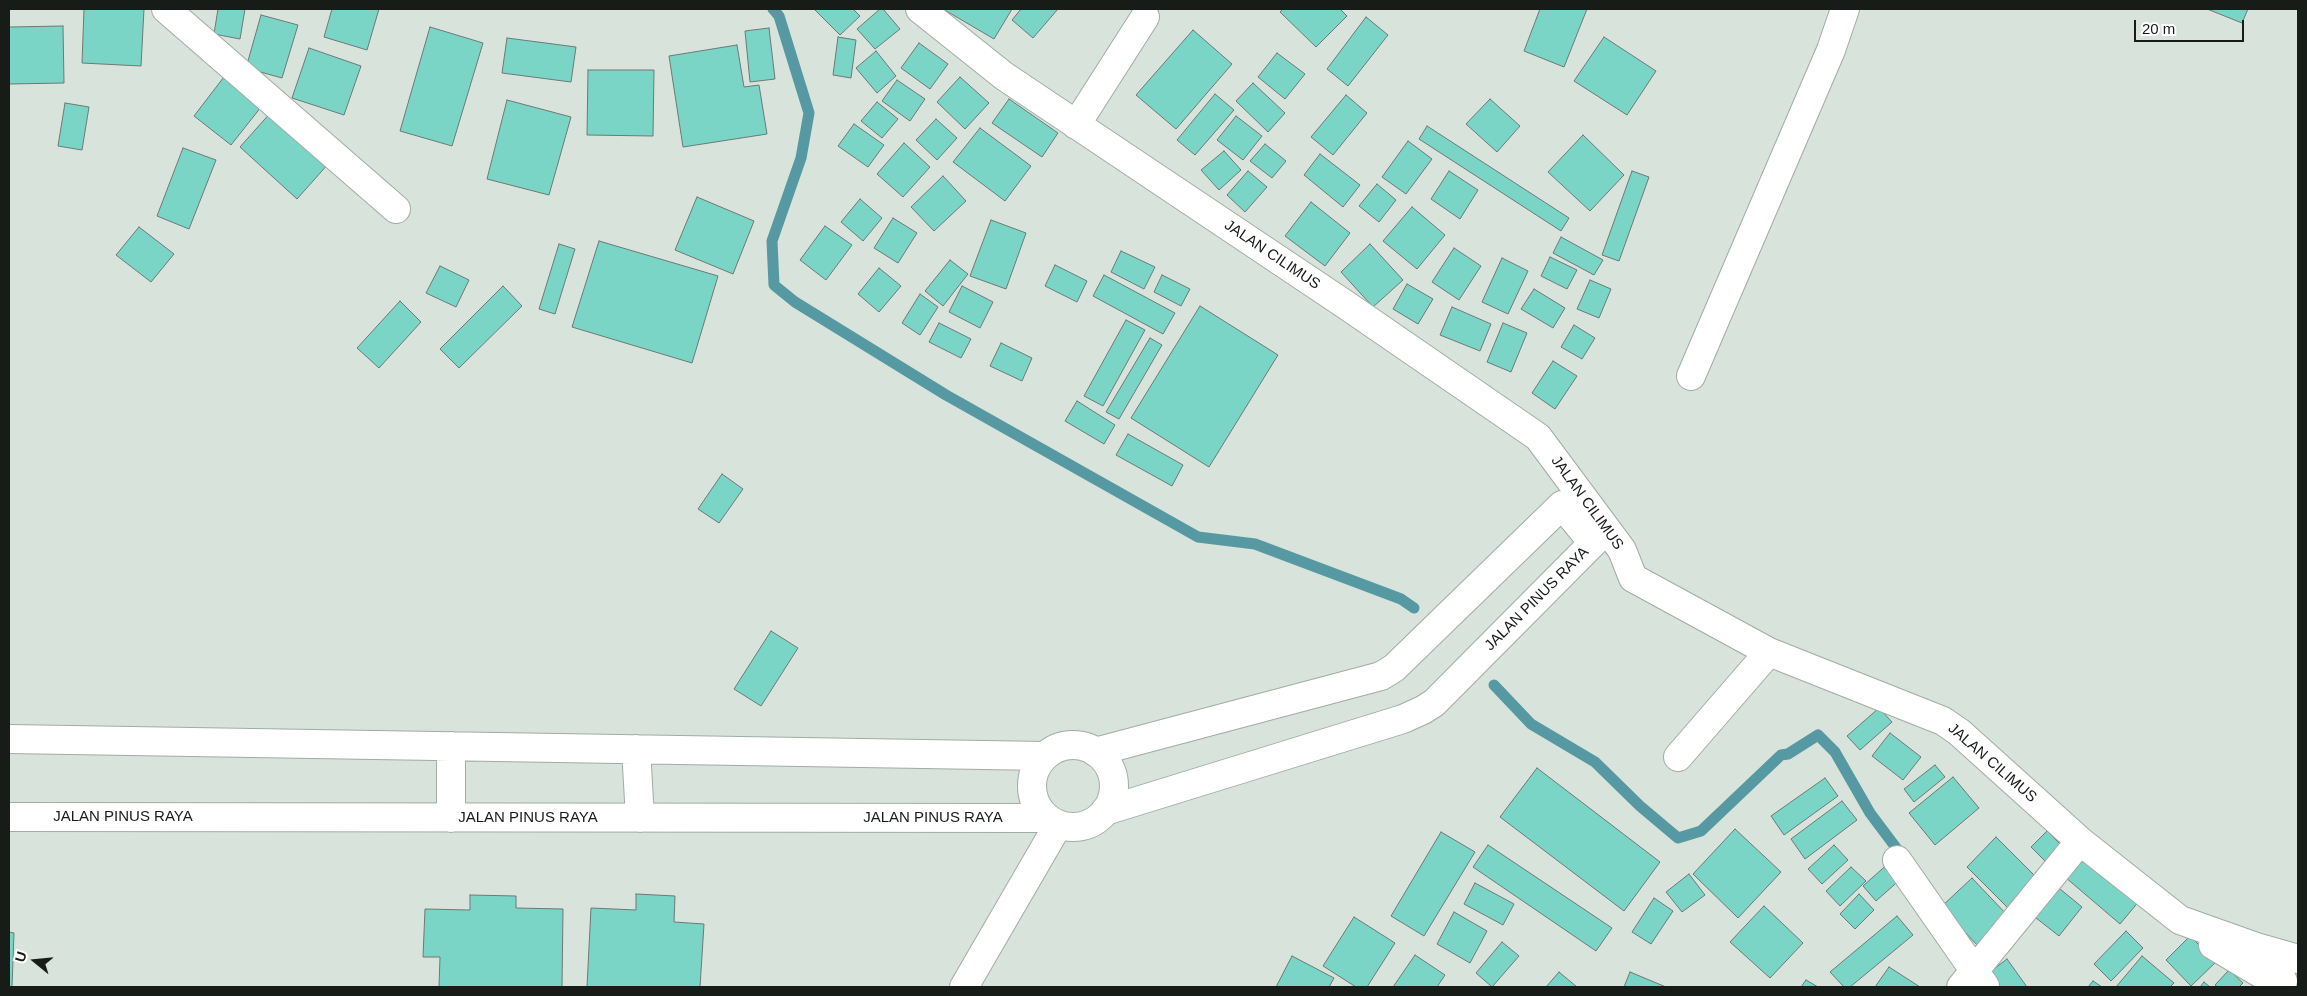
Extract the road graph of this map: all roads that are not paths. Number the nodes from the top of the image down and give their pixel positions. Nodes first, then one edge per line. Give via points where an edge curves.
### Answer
1 (166, 9) edge
2 (920, 9) edge
3 (1845, 9) edge
4 (1144, 17) dead end
5 (1076, 126) junction
6 (396, 209) dead end
7 (1690, 376) dead end
8 (1769, 652) junction
9 (9, 739) edge
10 (451, 746) junction
11 (636, 749) junction
12 (1095, 752) junction
13 (1045, 756) junction
14 (1678, 757) dead end
15 (1105, 811) junction
16 (9, 817) edge
17 (451, 818) junction
18 (640, 818) junction
19 (1053, 821) junction
20 (2080, 841) junction
21 (1897, 860) dead end
22 (2180, 920) junction
23 (2298, 959) edge
24 (2283, 981) dead end
25 (1974, 982) edge
26 (964, 987) edge

1 - 6 street
2 - 5 street, JALAN CILIMUS via 1004,76
3 - 7 street via 1831,50
4 - 5 street
5 - 8 street, JALAN CILIMUS via 1346,305 1538,438 1622,550 1633,578
8 - 14 street
8 - 20 street, JALAN CILIMUS via 1952,726
9 - 10 street
10 - 11 street
10 - 17 street
11 - 13 street
11 - 18 street
12 - 13 street via 1083,746 1069,745
12 - 15 street via 1104,759 1113,779 1112,796
12 - 15 street, JALAN PINUS RAYA via 1381,676 1394,668 1562,505 1593,543 1423,710 1403,719
13 - 19 street via 1032,781 1033,795 1038,808
15 - 19 street, JALAN PINUS RAYA via 1096,821 1084,826 1071,827
16 - 17 street, JALAN PINUS RAYA
17 - 18 street, JALAN PINUS RAYA
18 - 19 street, JALAN PINUS RAYA
19 - 26 street
20 - 22 street, JALAN CILIMUS
20 - 25 street
21 - 25 street
22 - 23 street, JALAN CILIMUS
22 - 24 street via 2212,945 2260,973

